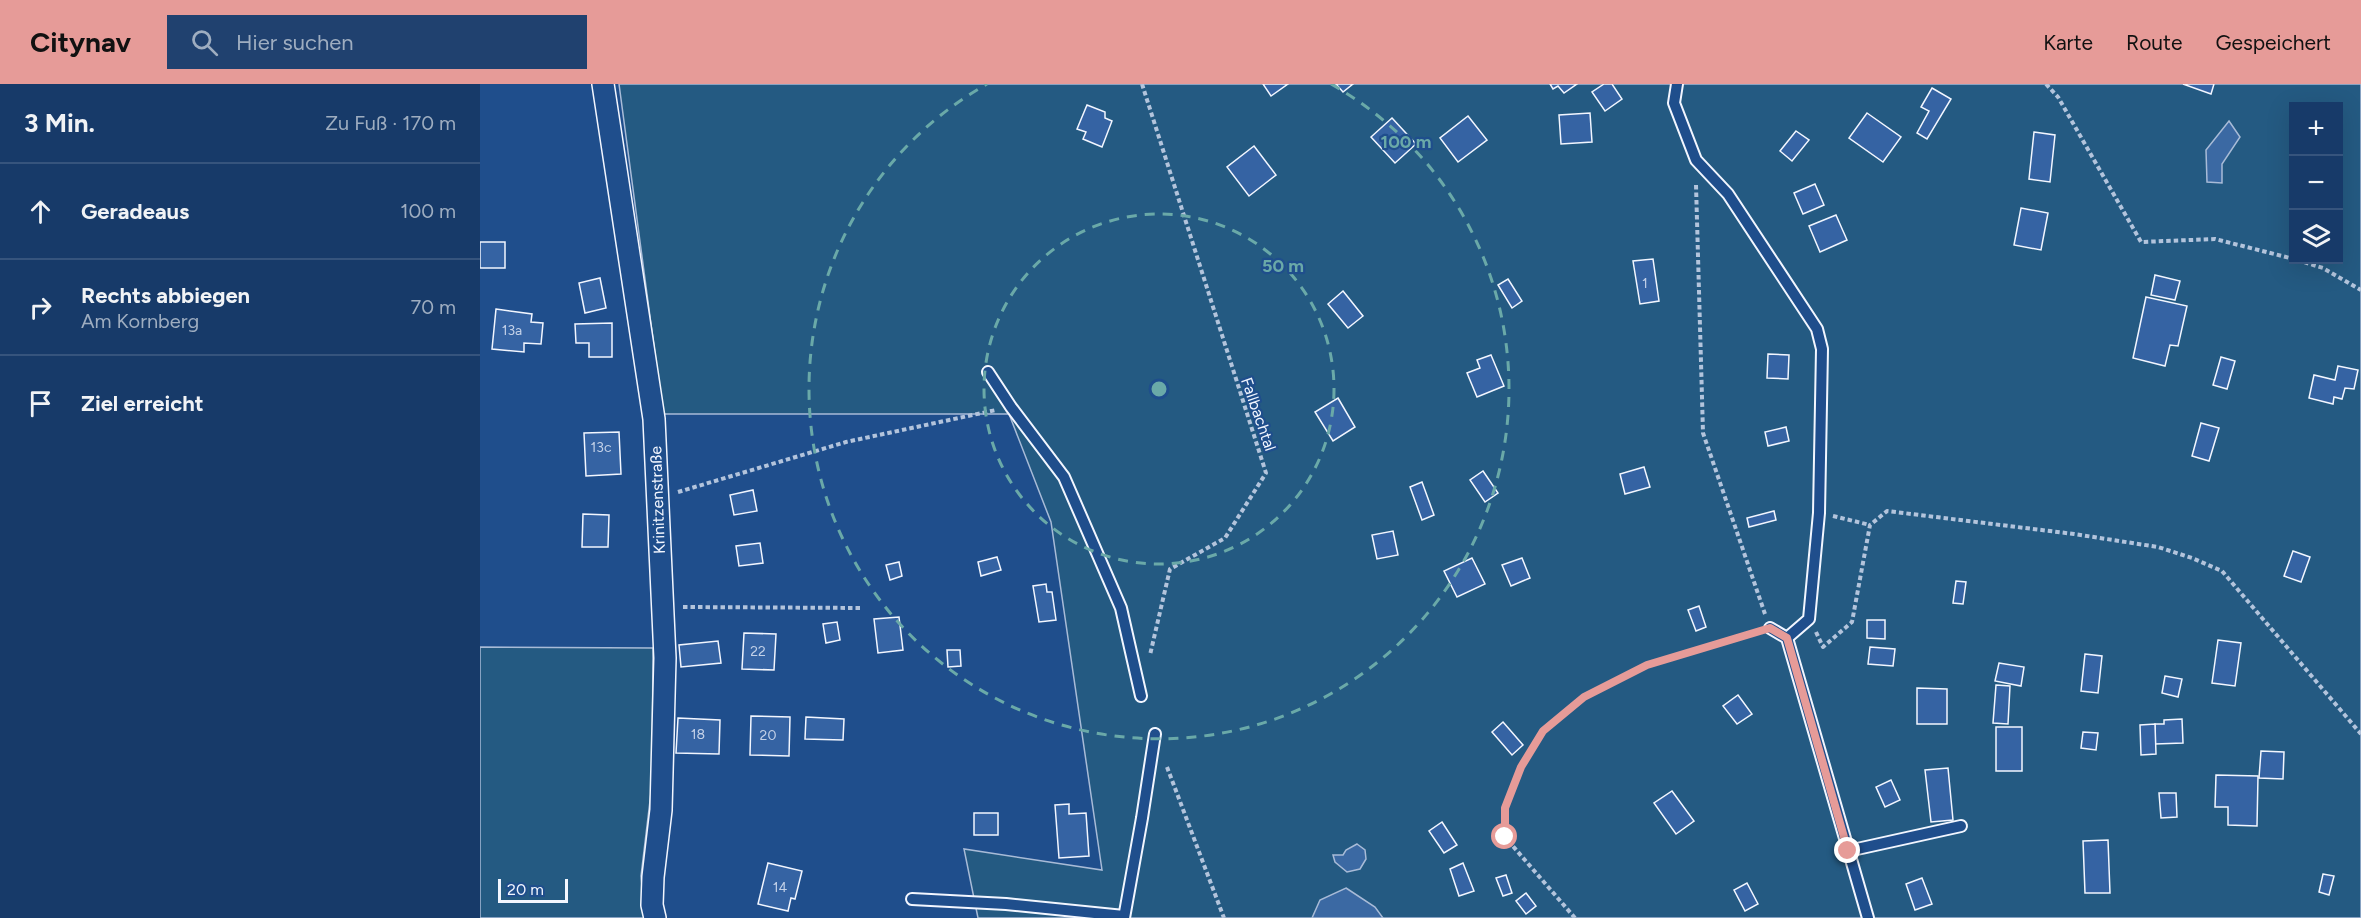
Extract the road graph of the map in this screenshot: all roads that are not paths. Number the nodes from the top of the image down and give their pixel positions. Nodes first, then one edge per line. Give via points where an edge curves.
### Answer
1 (603, 84) edge
2 (1677, 84) edge
3 (988, 372) dead end
4 (1770, 628) road end
5 (1787, 638) junction
6 (1141, 696) dead end
7 (1155, 734) dead end
8 (1961, 826) dead end
9 (1848, 851) junction
10 (912, 899) dead end
11 (1124, 917) edge
12 (655, 918) edge
13 (1868, 918) edge

1 - 12 street, Krinitzenstraße via 654,419 665,658 661,810 653,878
2 - 5 lane via 1674,103 1696,160 1728,194 1817,329 1822,349 1819,513 1809,619
3 - 6 lane via 1064,477 1122,608
4 - 5 lane
5 - 9 lane
7 - 11 lane
8 - 9 lane
9 - 13 lane
10 - 11 lane

